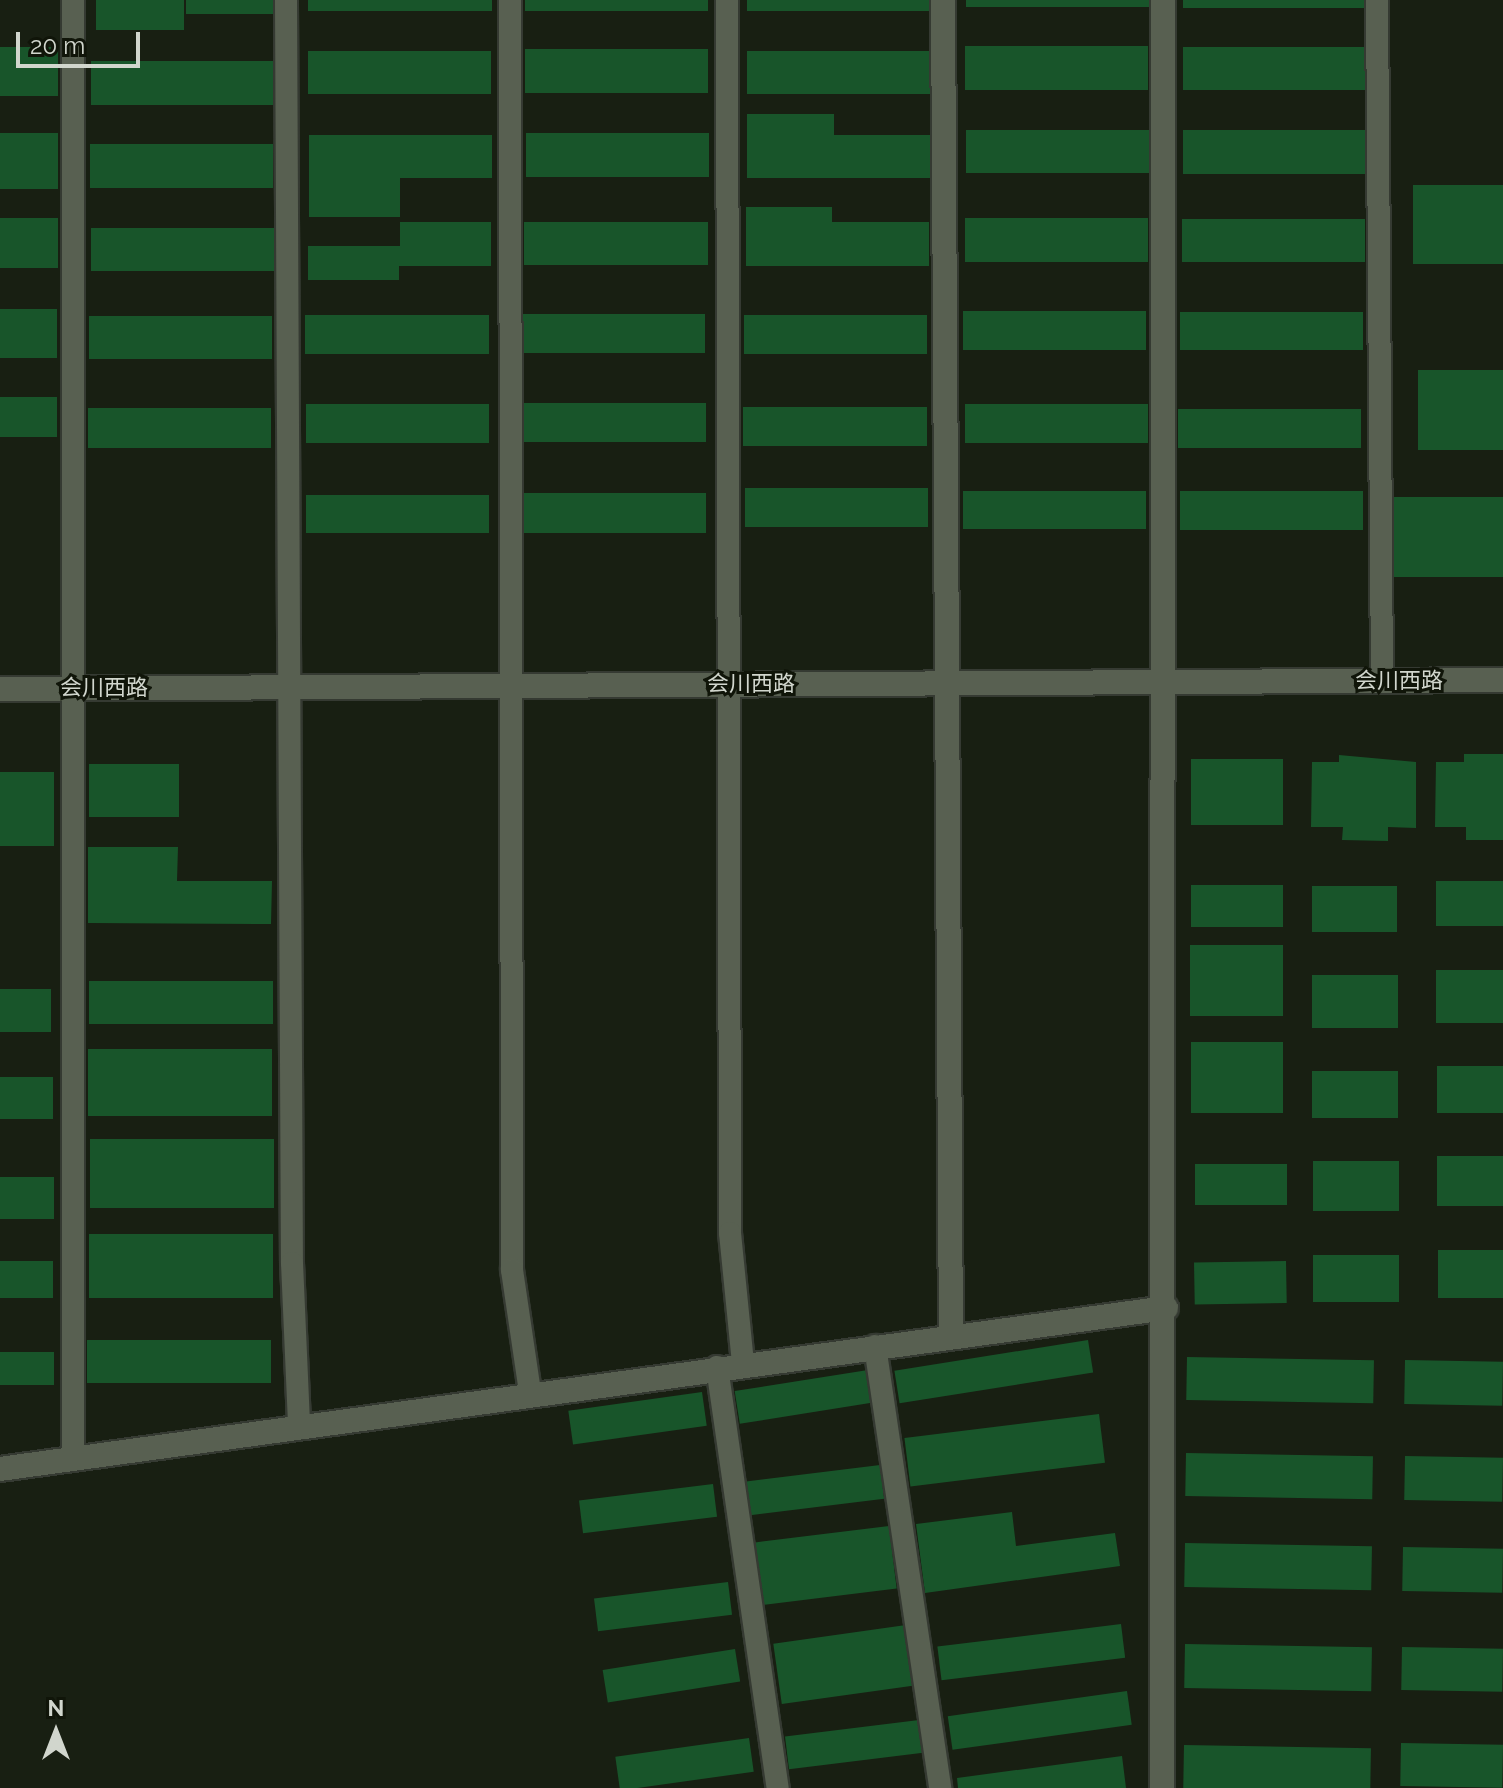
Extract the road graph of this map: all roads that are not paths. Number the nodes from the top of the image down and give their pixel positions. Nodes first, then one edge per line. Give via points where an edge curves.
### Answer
1 (73, 0) edge
2 (286, 0) edge
3 (510, 0) edge
4 (727, 0) edge
5 (943, 0) edge
6 (1163, 0) edge
7 (1377, 0) edge
8 (1503, 680) edge
9 (1382, 681) junction
10 (1166, 682) junction
11 (942, 683) junction
12 (729, 684) junction
13 (511, 686) junction
14 (289, 687) junction
15 (73, 688) junction
16 (0, 689) edge
17 (1166, 1308) junction
18 (951, 1336) junction
19 (875, 1346) junction
20 (743, 1364) junction
21 (717, 1367) junction
22 (530, 1392) junction
23 (299, 1425) junction
24 (73, 1458) junction
25 (0, 1469) edge
26 (778, 1788) edge
27 (940, 1788) edge
28 (1162, 1788) edge

1 - 15 lane
2 - 14 lane
3 - 13 lane
4 - 12 lane
5 - 11 street
6 - 10 street
7 - 9 lane
8 - 9 street, 会川西路
9 - 10 street, 会川西路
10 - 11 street, 会川西路
10 - 17 street
11 - 12 street, 会川西路
11 - 18 street
12 - 13 street, 会川西路
12 - 20 lane via 730,1233
13 - 14 street, 会川西路
13 - 22 lane via 512,1270
14 - 15 street, 会川西路
14 - 23 lane
15 - 16 street, 会川西路
15 - 24 lane
17 - 18 street
17 - 28 street
18 - 19 street
19 - 20 street
19 - 27 lane
20 - 21 street
21 - 22 street
21 - 26 lane
22 - 23 street
23 - 24 street
24 - 25 street

